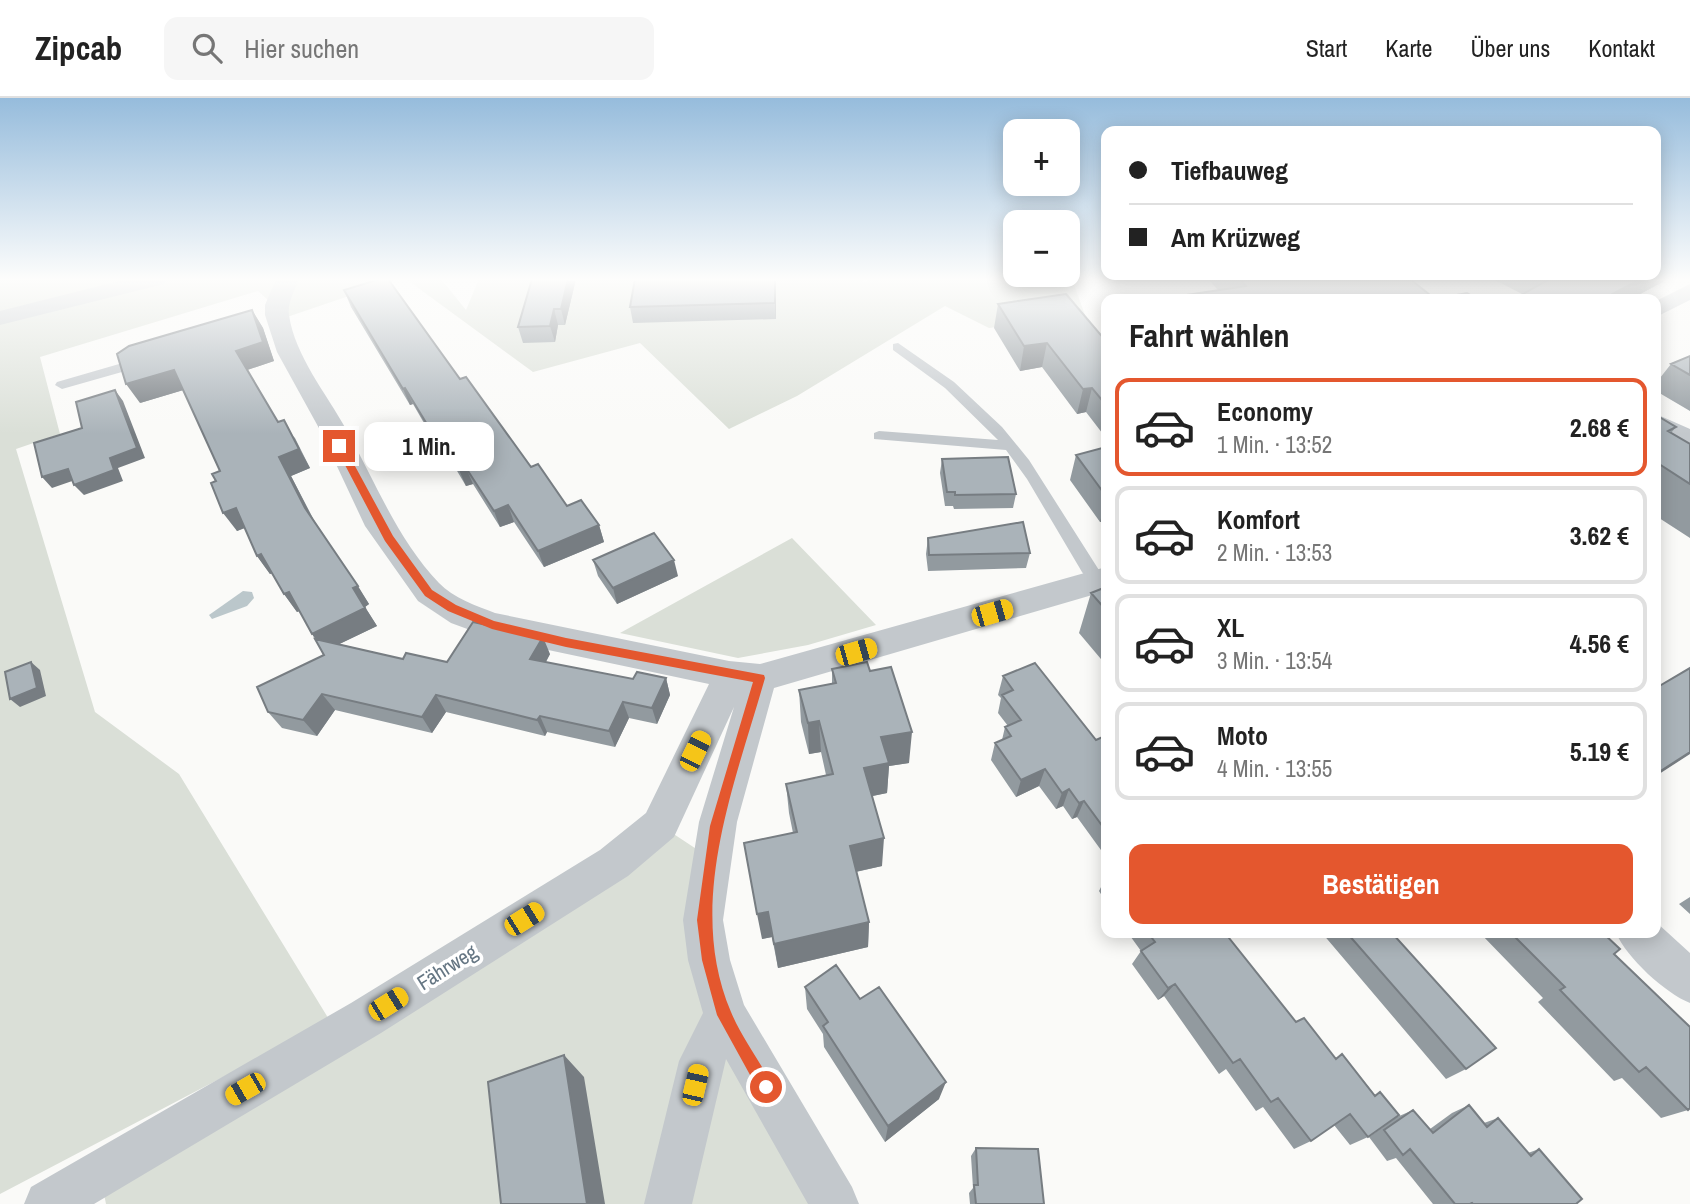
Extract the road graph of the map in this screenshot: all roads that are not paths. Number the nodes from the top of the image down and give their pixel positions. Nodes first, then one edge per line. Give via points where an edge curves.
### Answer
1 (282, 331) edge
2 (139, 346) edge
3 (898, 347) dead end
4 (62, 385) dead end
5 (1661, 425) edge
6 (879, 436) dead end
7 (1690, 440) edge
8 (1008, 444) junction
9 (1101, 579) edge
10 (1101, 580) edge
11 (744, 676) junction
12 (1642, 938) edge
13 (1690, 982) edge
14 (724, 1015) junction
15 (48, 1204) edge
16 (668, 1204) edge
17 (835, 1204) edge

1 - 11 street via 294,364 333,430 380,526 429,593 462,614 492,625
2 - 4 lane via 129,353 131,365
3 - 8 lane via 960,394
5 - 7 street
6 - 8 lane
8 - 9 lane
10 - 11 street
11 - 14 street via 704,920
11 - 15 street, Fährweg via 723,694 660,825 614,863 366,1018
12 - 13 street
14 - 16 street via 701,1061
14 - 17 street

